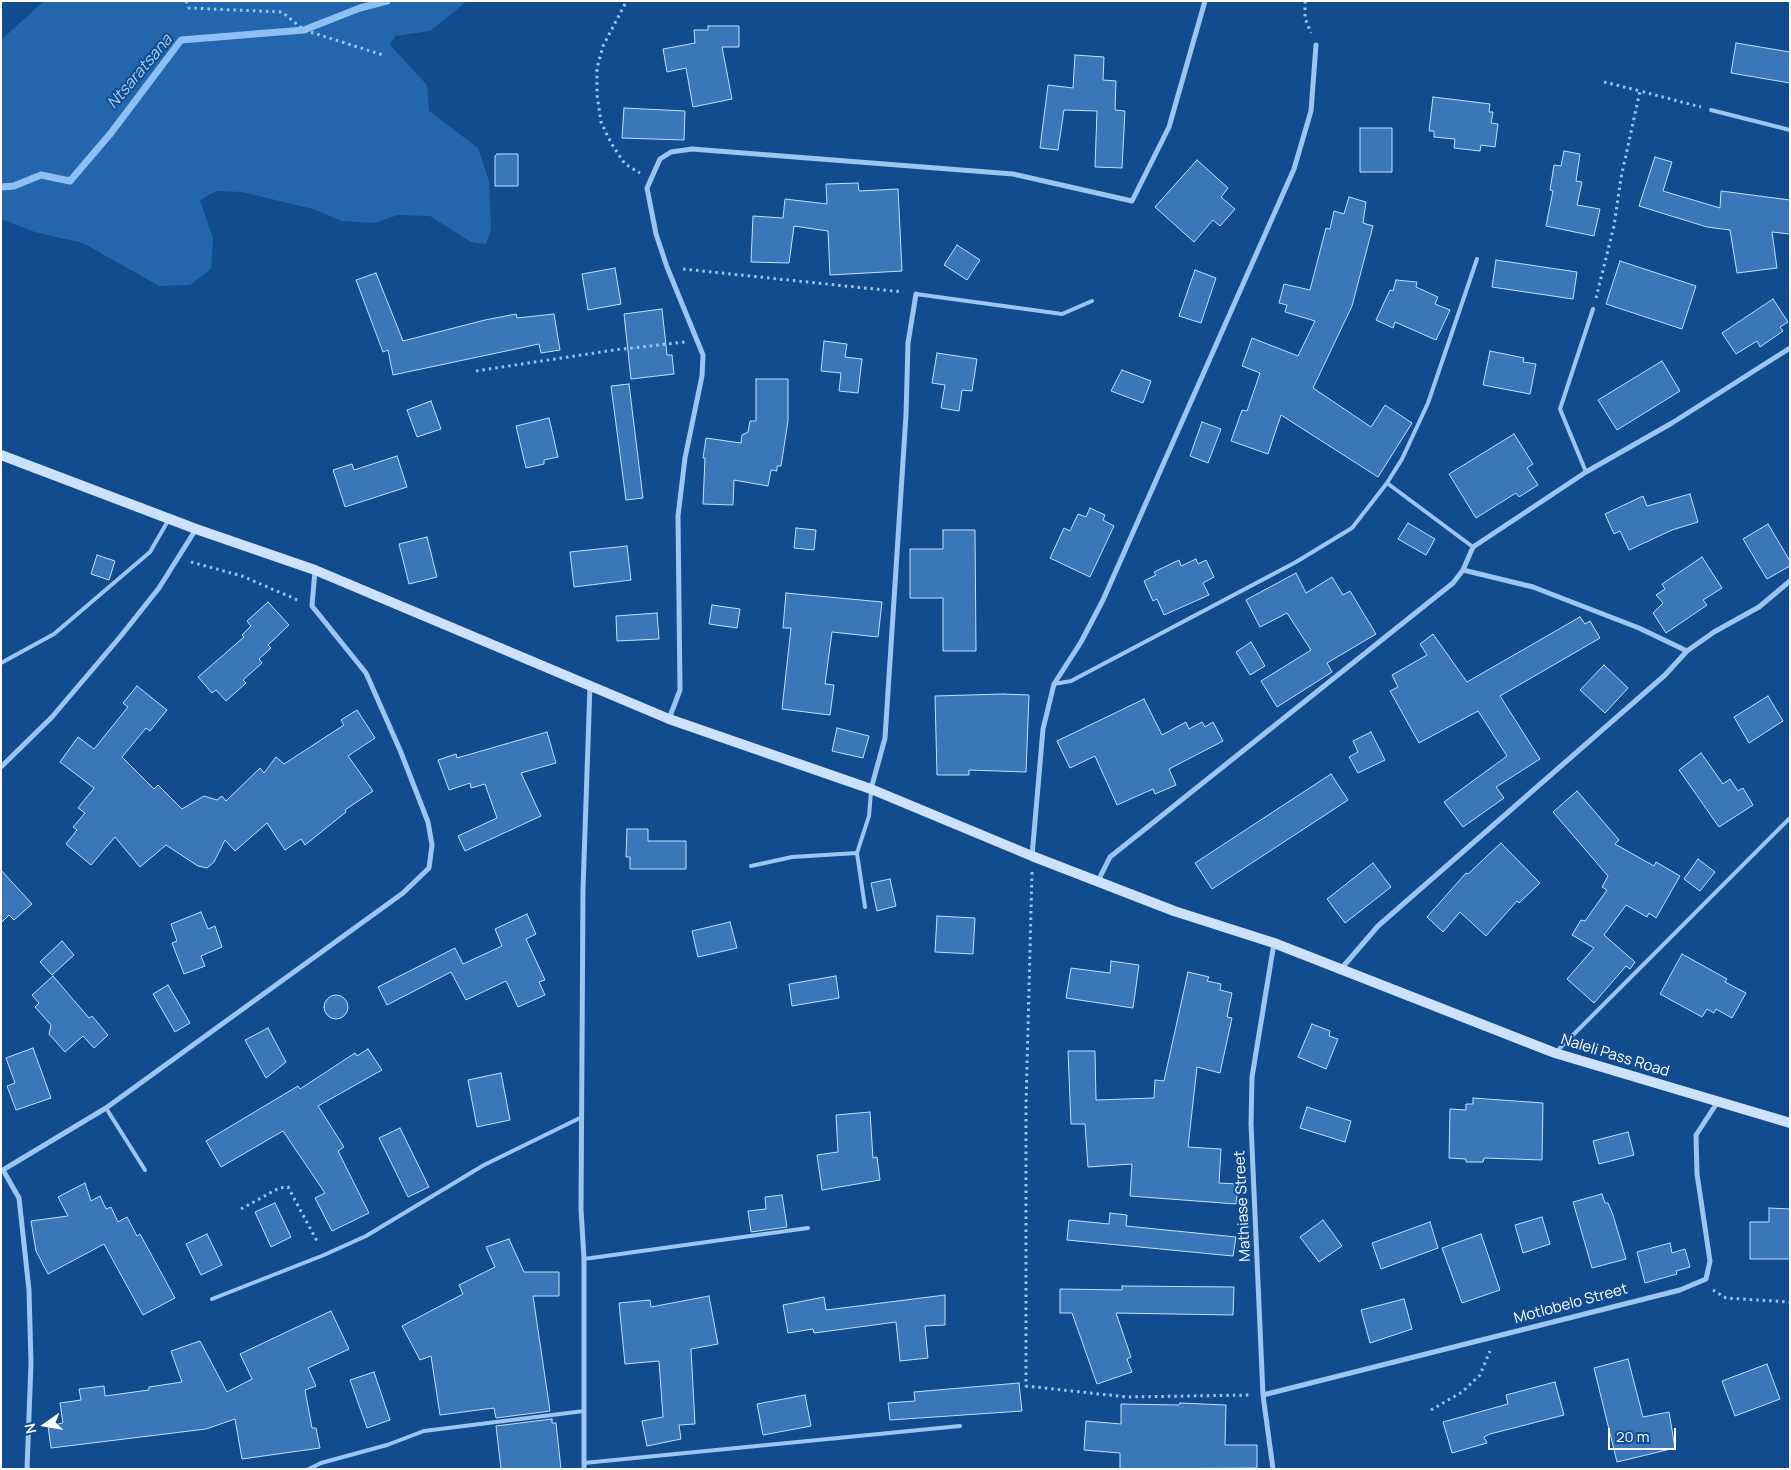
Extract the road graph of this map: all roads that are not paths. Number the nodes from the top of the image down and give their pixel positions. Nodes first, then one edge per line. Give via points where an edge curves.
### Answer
1 (1206, 1) edge
2 (1316, 45) road end
3 (1711, 110) road end
4 (1790, 130) edge
5 (1477, 259) dead end
6 (916, 294) joint
7 (1092, 301) dead end
8 (1593, 309) road end
9 (1790, 348) edge
10 (1, 455) edge
11 (1586, 472) junction
12 (1387, 483) junction
13 (169, 519) junction
14 (196, 529) junction
15 (1473, 547) junction
16 (315, 570) junction
17 (1463, 570) junction
18 (1790, 581) edge
19 (1688, 651) junction
20 (1, 663) edge
21 (1054, 684) junction
22 (590, 685) junction
23 (669, 719) junction
24 (1, 767) edge
25 (871, 789) junction
26 (1790, 818) edge
27 (857, 853) junction
28 (1032, 856) junction
29 (751, 866) dead end
30 (1098, 881) junction
31 (865, 907) dead end
32 (1274, 943) junction
33 (1341, 969) junction
34 (1555, 1053) junction
35 (1717, 1103) junction
36 (106, 1108) junction
37 (582, 1117) junction
38 (1790, 1123) edge
39 (2, 1170) edge
40 (145, 1170) dead end
41 (808, 1228) dead end
42 (584, 1260) junction
43 (212, 1299) dead end
44 (1263, 1395) junction
45 (584, 1411) junction
46 (960, 1426) dead end
47 (584, 1466) edge
48 (28, 1469) edge
49 (309, 1469) edge
50 (1272, 1469) edge

1 - 23 street via 1169,126 1132,201 1013,174 692,149 671,152 660,158 647,188 656,234 704,356 678,516 680,690
2 - 21 street via 1311,111 1294,169 1103,600
3 - 4 lane
5 - 12 lane via 1428,403
6 - 7 lane via 1062,314
6 - 25 street via 908,343 885,738
8 - 11 lane via 1560,409
9 - 11 street via 1672,423
10 - 13 main road, Naleli Pass Road
11 - 15 street
12 - 15 lane
12 - 21 lane via 1352,528 1071,681
13 - 14 main road, Naleli Pass Road
13 - 20 lane via 150,552 54,634
14 - 16 main road, Naleli Pass Road
14 - 24 street via 159,588 120,637 52,717
15 - 17 street
16 - 22 main road, Naleli Pass Road
16 - 36 street via 312,606 366,673 428,822 432,846 429,868 403,893
17 - 19 street via 1533,586 1640,628
17 - 30 street via 1417,612 1110,857
18 - 19 street via 1759,607
19 - 33 street via 1665,675 1378,926
21 - 28 street via 1043,729
22 - 23 main road, Naleli Pass Road
22 - 37 street via 583,888
23 - 25 main road, Naleli Pass Road
25 - 27 lane via 869,816
25 - 28 main road, Naleli Pass Road
26 - 34 lane
27 - 29 lane via 792,858
27 - 31 lane
28 - 30 main road, Naleli Pass Road
30 - 32 main road, Naleli Pass Road via 1174,911
32 - 33 main road, Naleli Pass Road
32 - 44 street, Mathiase Street via 1252,1087 1251,1124
33 - 34 main road, Naleli Pass Road
34 - 35 main road, Naleli Pass Road
35 - 38 main road, Naleli Pass Road
35 - 44 street, Motlobelo Street via 1696,1135 1697,1174 1710,1261 1706,1279 1680,1290
36 - 39 street
36 - 40 lane
37 - 42 street
37 - 43 lane via 484,1166 366,1236
39 - 48 street via 20,1198 29,1290
41 - 42 lane
42 - 45 street
44 - 50 street, Mathiase Street
45 - 47 street
45 - 49 lane via 424,1431
46 - 47 lane

